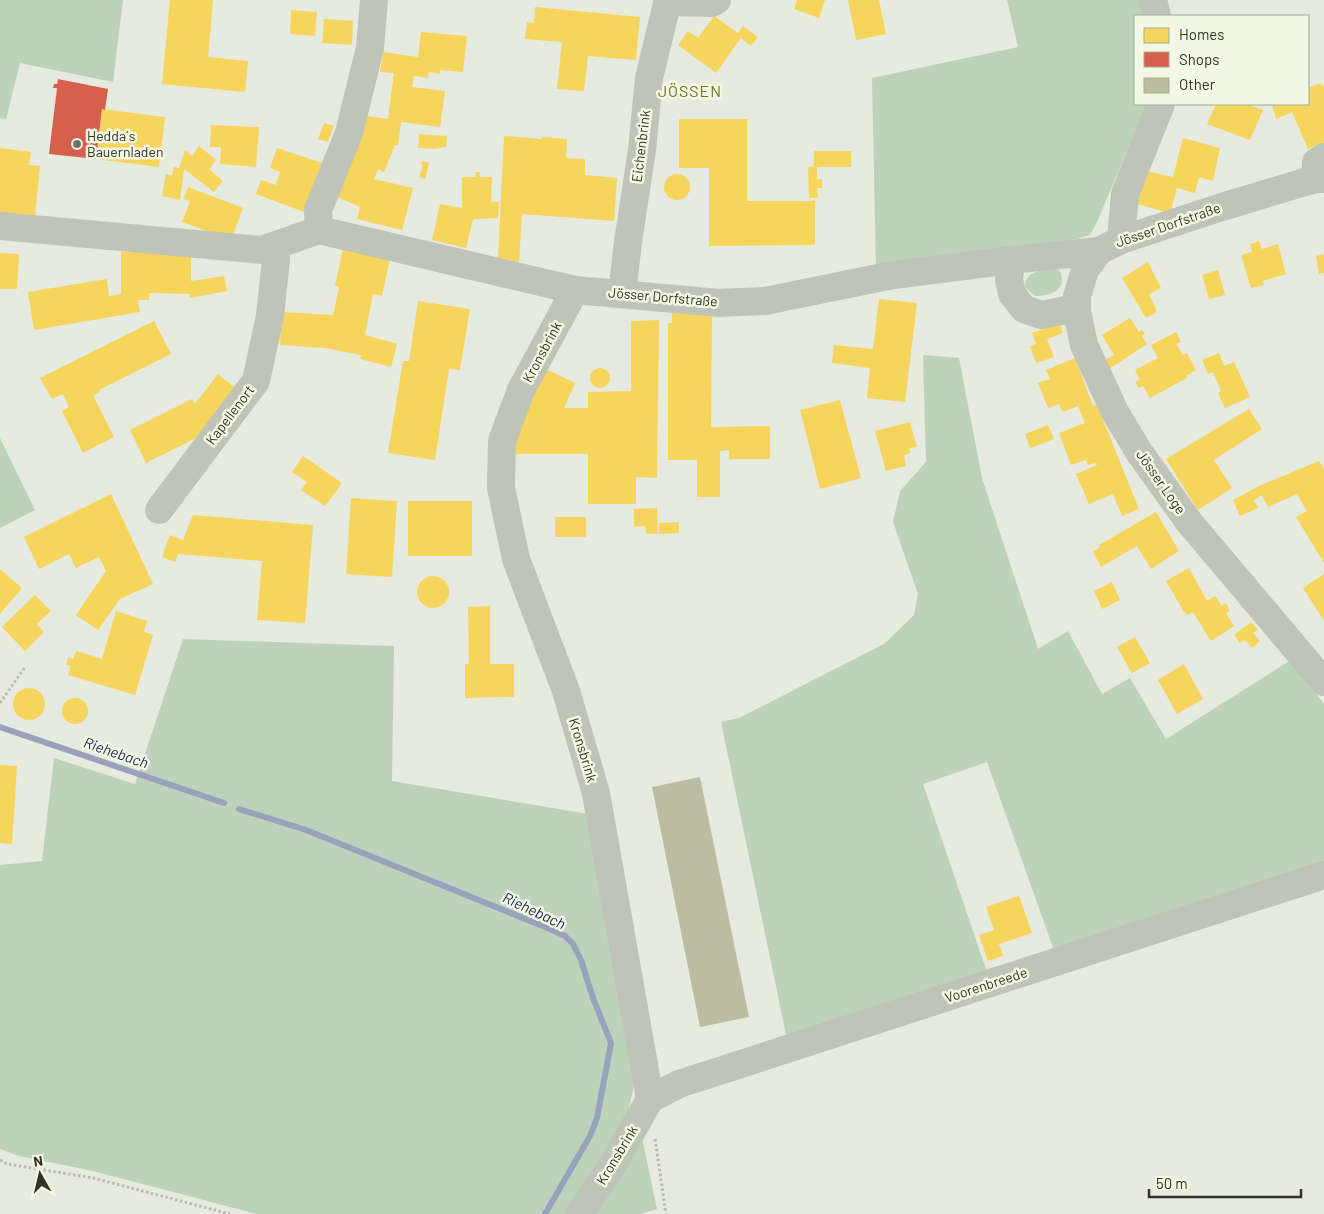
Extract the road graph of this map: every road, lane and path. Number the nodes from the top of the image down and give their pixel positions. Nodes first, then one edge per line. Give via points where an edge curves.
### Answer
1 (374, 0) edge
2 (716, 0) edge
3 (1153, 0) edge
4 (667, 1) edge
5 (1157, 15) edge
6 (1161, 105) edge
7 (1321, 172) edge
8 (0, 226) edge
9 (319, 230) junction
10 (1110, 246) junction
11 (272, 248) junction
12 (1011, 260) junction
13 (575, 290) junction
14 (622, 294) junction
15 (1077, 308) junction
16 (160, 510) dead end
17 (25, 667) dead end
18 (1324, 682) edge
19 (0, 703) edge
20 (1324, 875) edge
21 (650, 1099) junction
22 (654, 1134) dead end
23 (0, 1160) edge
24 (230, 1214) edge
25 (579, 1214) edge
26 (666, 1214) edge

1 - 9 street via 370,48 349,133 318,210
2 - 4 street via 712,3
3 - 5 street
4 - 14 street, Eichenbrink via 649,78
6 - 10 street via 1125,194
7 - 10 street, Jösser Dorfstraße
8 - 11 street via 262,250
9 - 11 street
9 - 13 street, Jösser Dorfstraße
10 - 12 street, Jösser Dorfstraße
10 - 15 street, Jösser Loge via 1085,270
11 - 16 street, Kapellenort via 276,258 270,316 256,381
12 - 14 street, Jösser Dorfstraße via 893,275 764,301 719,303
12 - 15 street via 1009,279 1012,294 1024,309 1041,314
13 - 14 street, Jösser Dorfstraße
13 - 21 street, Kronsbrink via 521,390 502,441 501,488 516,559 566,691 596,793
15 - 18 street, Jösser Loge via 1084,344 1115,412 1139,452 1189,522
17 - 19 path
20 - 21 street, Voorenbreede via 689,1081
21 - 25 street, Kronsbrink via 612,1166
22 - 26 path
23 - 24 path via 6,1164 93,1178

